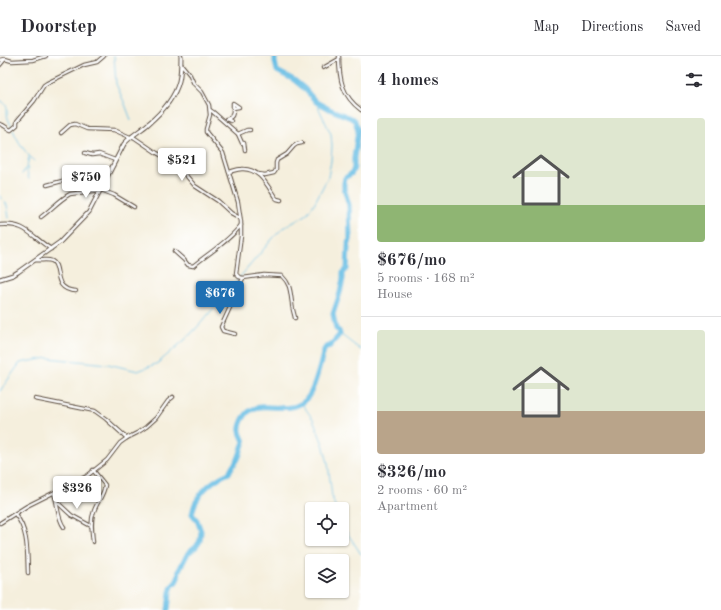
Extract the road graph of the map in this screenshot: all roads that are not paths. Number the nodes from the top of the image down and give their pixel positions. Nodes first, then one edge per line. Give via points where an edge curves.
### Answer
1 (25, 56) edge
2 (46, 56) edge
3 (104, 56) edge
4 (181, 56) edge
5 (339, 57) edge
6 (5, 59) junction
7 (27, 59) junction
8 (0, 60) edge
9 (181, 64) junction
10 (0, 65) edge
11 (323, 68) dead end
12 (234, 108) dead end
13 (210, 110) junction
14 (361, 110) edge
15 (222, 119) junction
16 (227, 119) junction
17 (231, 121) dead end
18 (0, 124) edge
19 (250, 130) dead end
20 (61, 133) dead end
21 (238, 134) junction
22 (131, 136) junction
23 (302, 143) dead end
24 (245, 150) dead end
25 (85, 153) dead end
26 (115, 160) junction
27 (229, 172) junction
28 (258, 174) junction
29 (106, 178) junction
30 (47, 185) dead end
31 (101, 190) junction
32 (281, 200) dead end
33 (134, 207) dead end
34 (41, 217) dead end
35 (240, 218) junction
36 (241, 224) junction
37 (0, 225) edge
38 (51, 249) junction
39 (174, 251) dead end
40 (35, 260) junction
41 (243, 278) junction
42 (0, 279) edge
43 (76, 291) dead end
44 (295, 318) dead end
45 (236, 334) dead end
46 (173, 397) dead end
47 (35, 399) dead end
48 (127, 438) junction
49 (93, 470) junction
50 (54, 493) junction
51 (57, 502) junction
52 (15, 514) junction
53 (0, 523) edge
54 (92, 526) junction
55 (64, 527) dead end
56 (93, 542) dead end
57 (28, 574) dead end

1 - 7 street
2 - 7 street
3 - 18 street via 97,62 84,65 46,83 12,130
4 - 9 street
5 - 11 street
5 - 14 street via 345,91 353,104
6 - 7 street
6 - 8 street
6 - 10 street
9 - 13 street via 206,98
9 - 22 street via 179,83 170,99 149,123
12 - 16 street via 231,118
13 - 15 street
13 - 27 street via 206,132 223,154
15 - 16 street
15 - 21 street
16 - 17 street
19 - 21 street
20 - 22 street via 75,124 87,129 114,130
21 - 24 street
22 - 26 street
22 - 35 street via 166,158 195,186
23 - 28 street via 294,146 277,160 274,173
25 - 26 street via 99,154
26 - 29 street
27 - 28 street via 247,169
27 - 35 street
28 - 32 street via 275,197
29 - 30 street via 87,175
29 - 31 street
31 - 33 street
31 - 34 street via 70,194
31 - 38 street via 89,212
35 - 36 street
36 - 39 street via 193,266 188,265
36 - 41 street via 236,274
37 - 38 street via 21,227
38 - 40 street
40 - 42 street via 13,275
40 - 43 street via 48,260 54,263 59,282 66,288
41 - 44 street via 264,275 284,278 290,289
41 - 45 street via 221,327 225,332
46 - 48 street via 146,427
47 - 48 street via 95,411
48 - 49 street via 107,460
49 - 50 street
49 - 54 street via 105,485 92,515
50 - 51 street
50 - 52 street
51 - 54 street via 71,515
51 - 55 street via 59,520
52 - 53 street
52 - 57 street via 26,538
54 - 56 street

